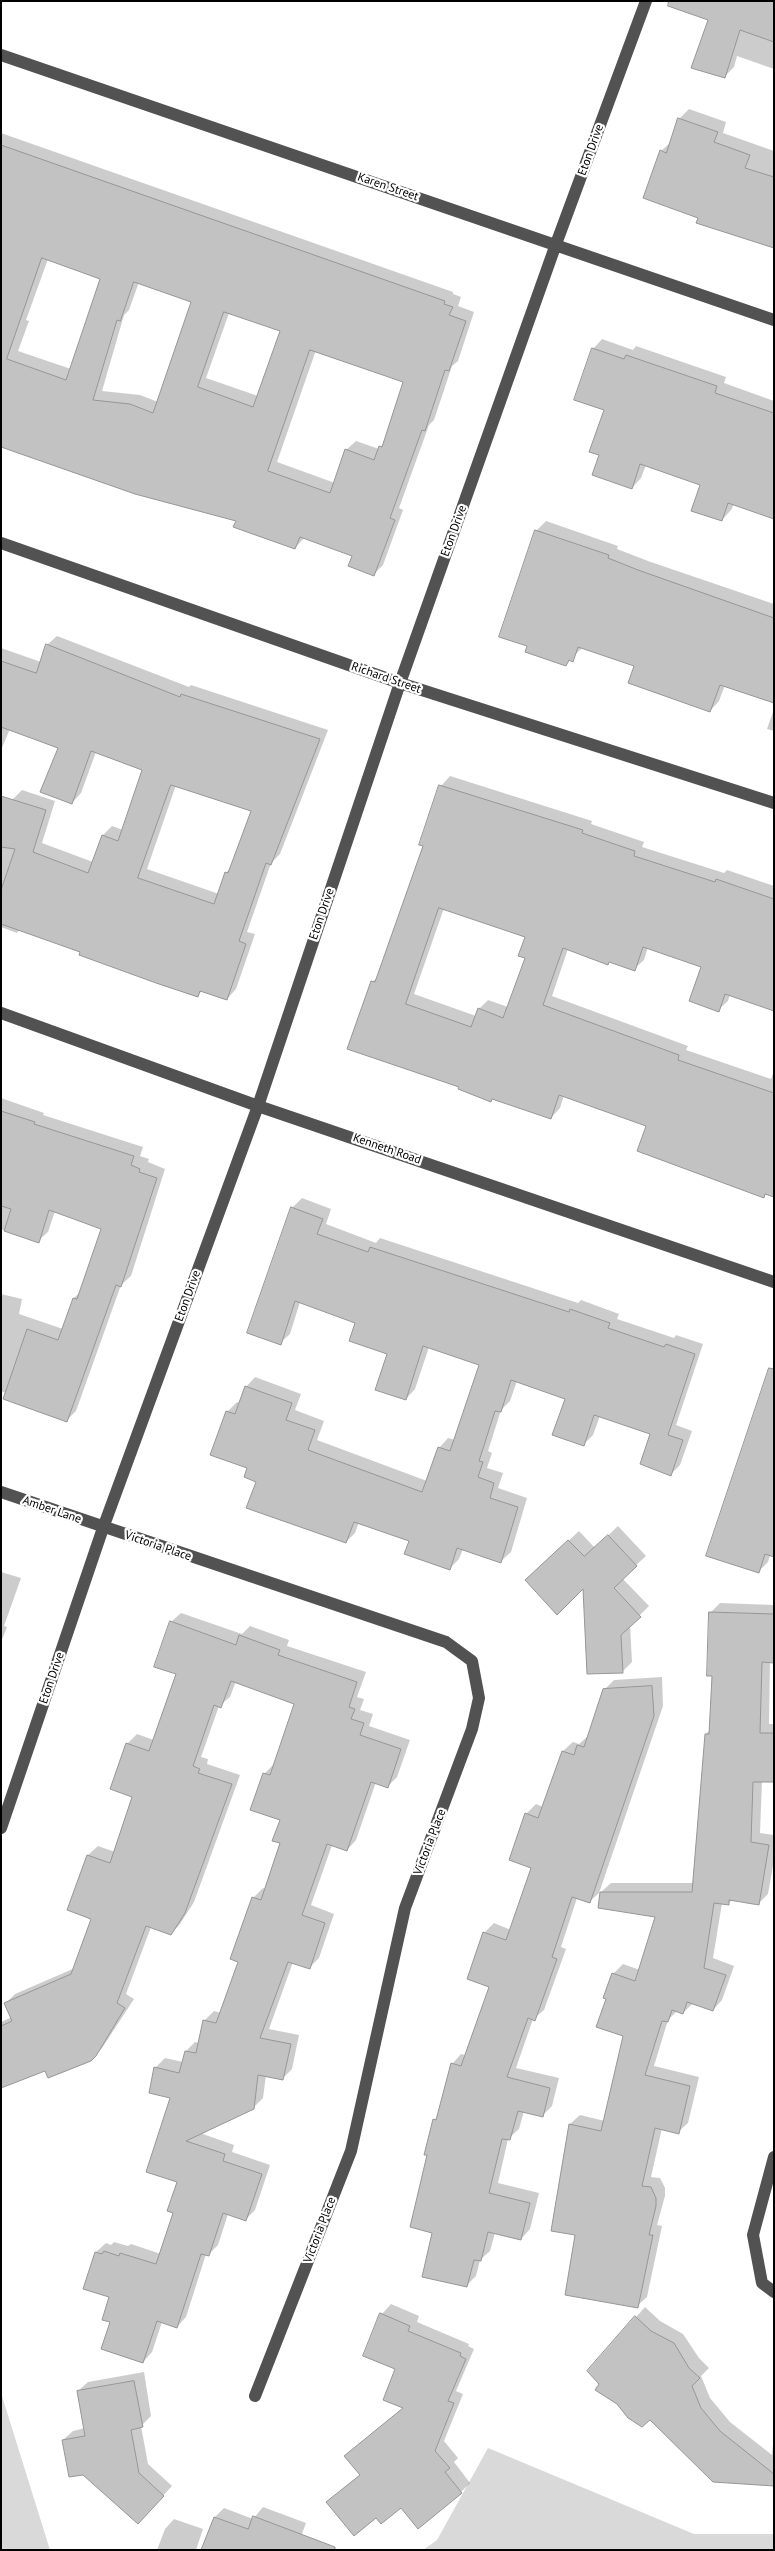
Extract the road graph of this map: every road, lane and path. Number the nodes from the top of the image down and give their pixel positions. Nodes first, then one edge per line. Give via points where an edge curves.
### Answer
1 (646, 1) edge
2 (1, 56) edge
3 (556, 244) junction
4 (774, 320) edge
5 (1, 543) edge
6 (400, 683) junction
7 (774, 803) edge
8 (1, 1013) edge
9 (258, 1106) junction
10 (774, 1282) edge
11 (1, 1492) edge
12 (103, 1528) junction
13 (1, 1828) edge
14 (774, 2156) edge
15 (774, 2292) edge
16 (255, 2396) dead end

1 - 3 street, Eton Drive
2 - 3 street, Karen Street
3 - 4 street, Karen Street
3 - 6 street, Eton Drive
5 - 6 street, Richard Street
6 - 7 street, Richard Street
6 - 9 street, Eton Drive
8 - 9 street, Kenneth Road
9 - 10 street, Kenneth Road
9 - 12 street, Eton Drive
11 - 12 street, Amber Lane
12 - 13 street, Eton Drive
12 - 16 street, Victoria Place via 446,1642 472,1661 479,1698 472,1729 405,1908 351,2151
14 - 15 street via 753,2235 762,2282

